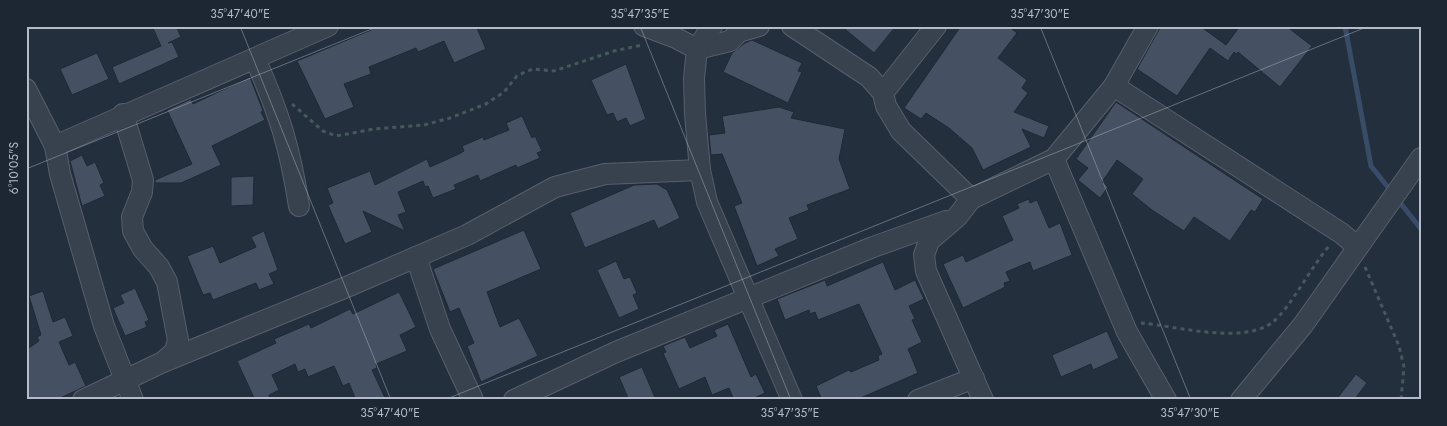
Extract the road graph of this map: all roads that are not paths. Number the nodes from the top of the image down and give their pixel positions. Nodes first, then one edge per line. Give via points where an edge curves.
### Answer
1 (328, 26) edge
2 (644, 26) edge
3 (712, 26) edge
4 (759, 26) edge
5 (792, 26) edge
6 (936, 26) edge
7 (1148, 26) edge
8 (697, 49) junction
9 (254, 59) junction
10 (1114, 86) junction
11 (26, 89) edge
12 (883, 93) junction
13 (123, 114) junction
14 (55, 146) junction
15 (1054, 159) junction
16 (1418, 162) edge
17 (700, 170) junction
18 (971, 199) junction
19 (299, 206) dead end
20 (957, 217) junction
21 (1358, 247) junction
22 (416, 257) junction
23 (748, 300) junction
24 (163, 362) junction
25 (974, 378) junction
26 (126, 381) junction
27 (83, 400) edge
28 (134, 400) edge
29 (472, 400) edge
30 (514, 400) edge
31 (792, 400) edge
32 (918, 400) edge
33 (983, 400) edge
34 (1166, 400) edge
35 (1241, 400) edge

1 - 9 street
2 - 8 street
3 - 8 street
4 - 8 street via 739,32 730,41
5 - 12 street via 869,78
6 - 12 street
7 - 10 street
8 - 17 street via 695,114
9 - 13 street
9 - 19 street via 286,136
10 - 15 street
10 - 21 street
11 - 14 street
12 - 18 street via 886,106 900,131
13 - 14 street
13 - 24 street via 143,180 132,217 133,231 167,282 178,340 175,351
14 - 26 street via 60,174 104,326
15 - 18 street
15 - 34 street via 1123,322
16 - 21 street
17 - 22 street via 643,171 582,179 537,196
17 - 23 street via 707,202
18 - 20 street
20 - 23 street via 873,247
20 - 25 street via 929,242 924,255 926,271
21 - 35 street via 1303,325
22 - 24 street
22 - 29 street via 440,329
23 - 30 street via 616,352
23 - 31 street
24 - 26 street
25 - 32 street
25 - 33 street
26 - 27 street
26 - 28 street

